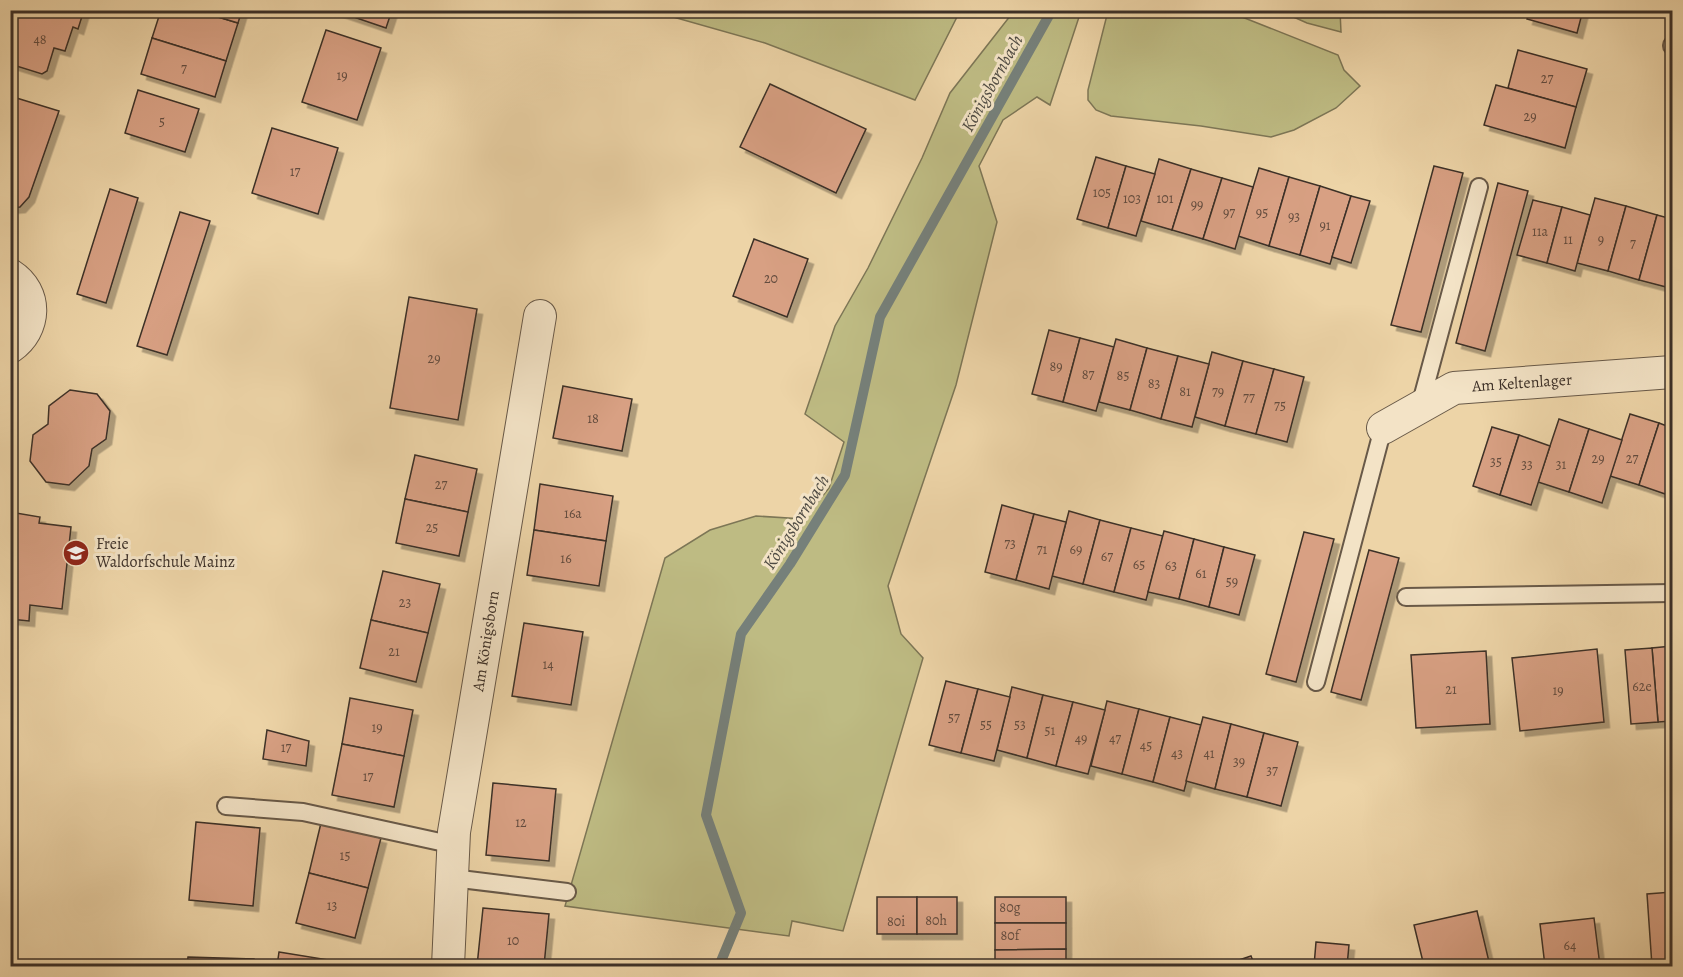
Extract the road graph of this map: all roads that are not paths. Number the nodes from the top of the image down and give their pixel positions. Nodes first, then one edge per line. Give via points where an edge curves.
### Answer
1 (1479, 187) dead end
2 (10, 275) edge
3 (540, 316) dead end
4 (10, 347) edge
5 (1672, 372) edge
6 (1420, 407) junction
7 (1383, 428) joint
8 (1672, 593) edge
9 (1406, 597) dead end
10 (1316, 682) dead end
11 (226, 806) dead end
12 (454, 845) junction
13 (452, 878) junction
14 (567, 892) dead end
15 (448, 966) edge

1 - 6 lane
2 - 4 street via 26,291 31,317 27,330
3 - 12 street, Am Königsborn
5 - 6 street, Am Keltenlager via 1454,388
6 - 7 street, Am Keltenlager
7 - 10 lane
8 - 9 lane
11 - 12 lane via 303,812
12 - 13 street, Am Königsborn
13 - 14 lane
13 - 15 street, Am Königsborn

